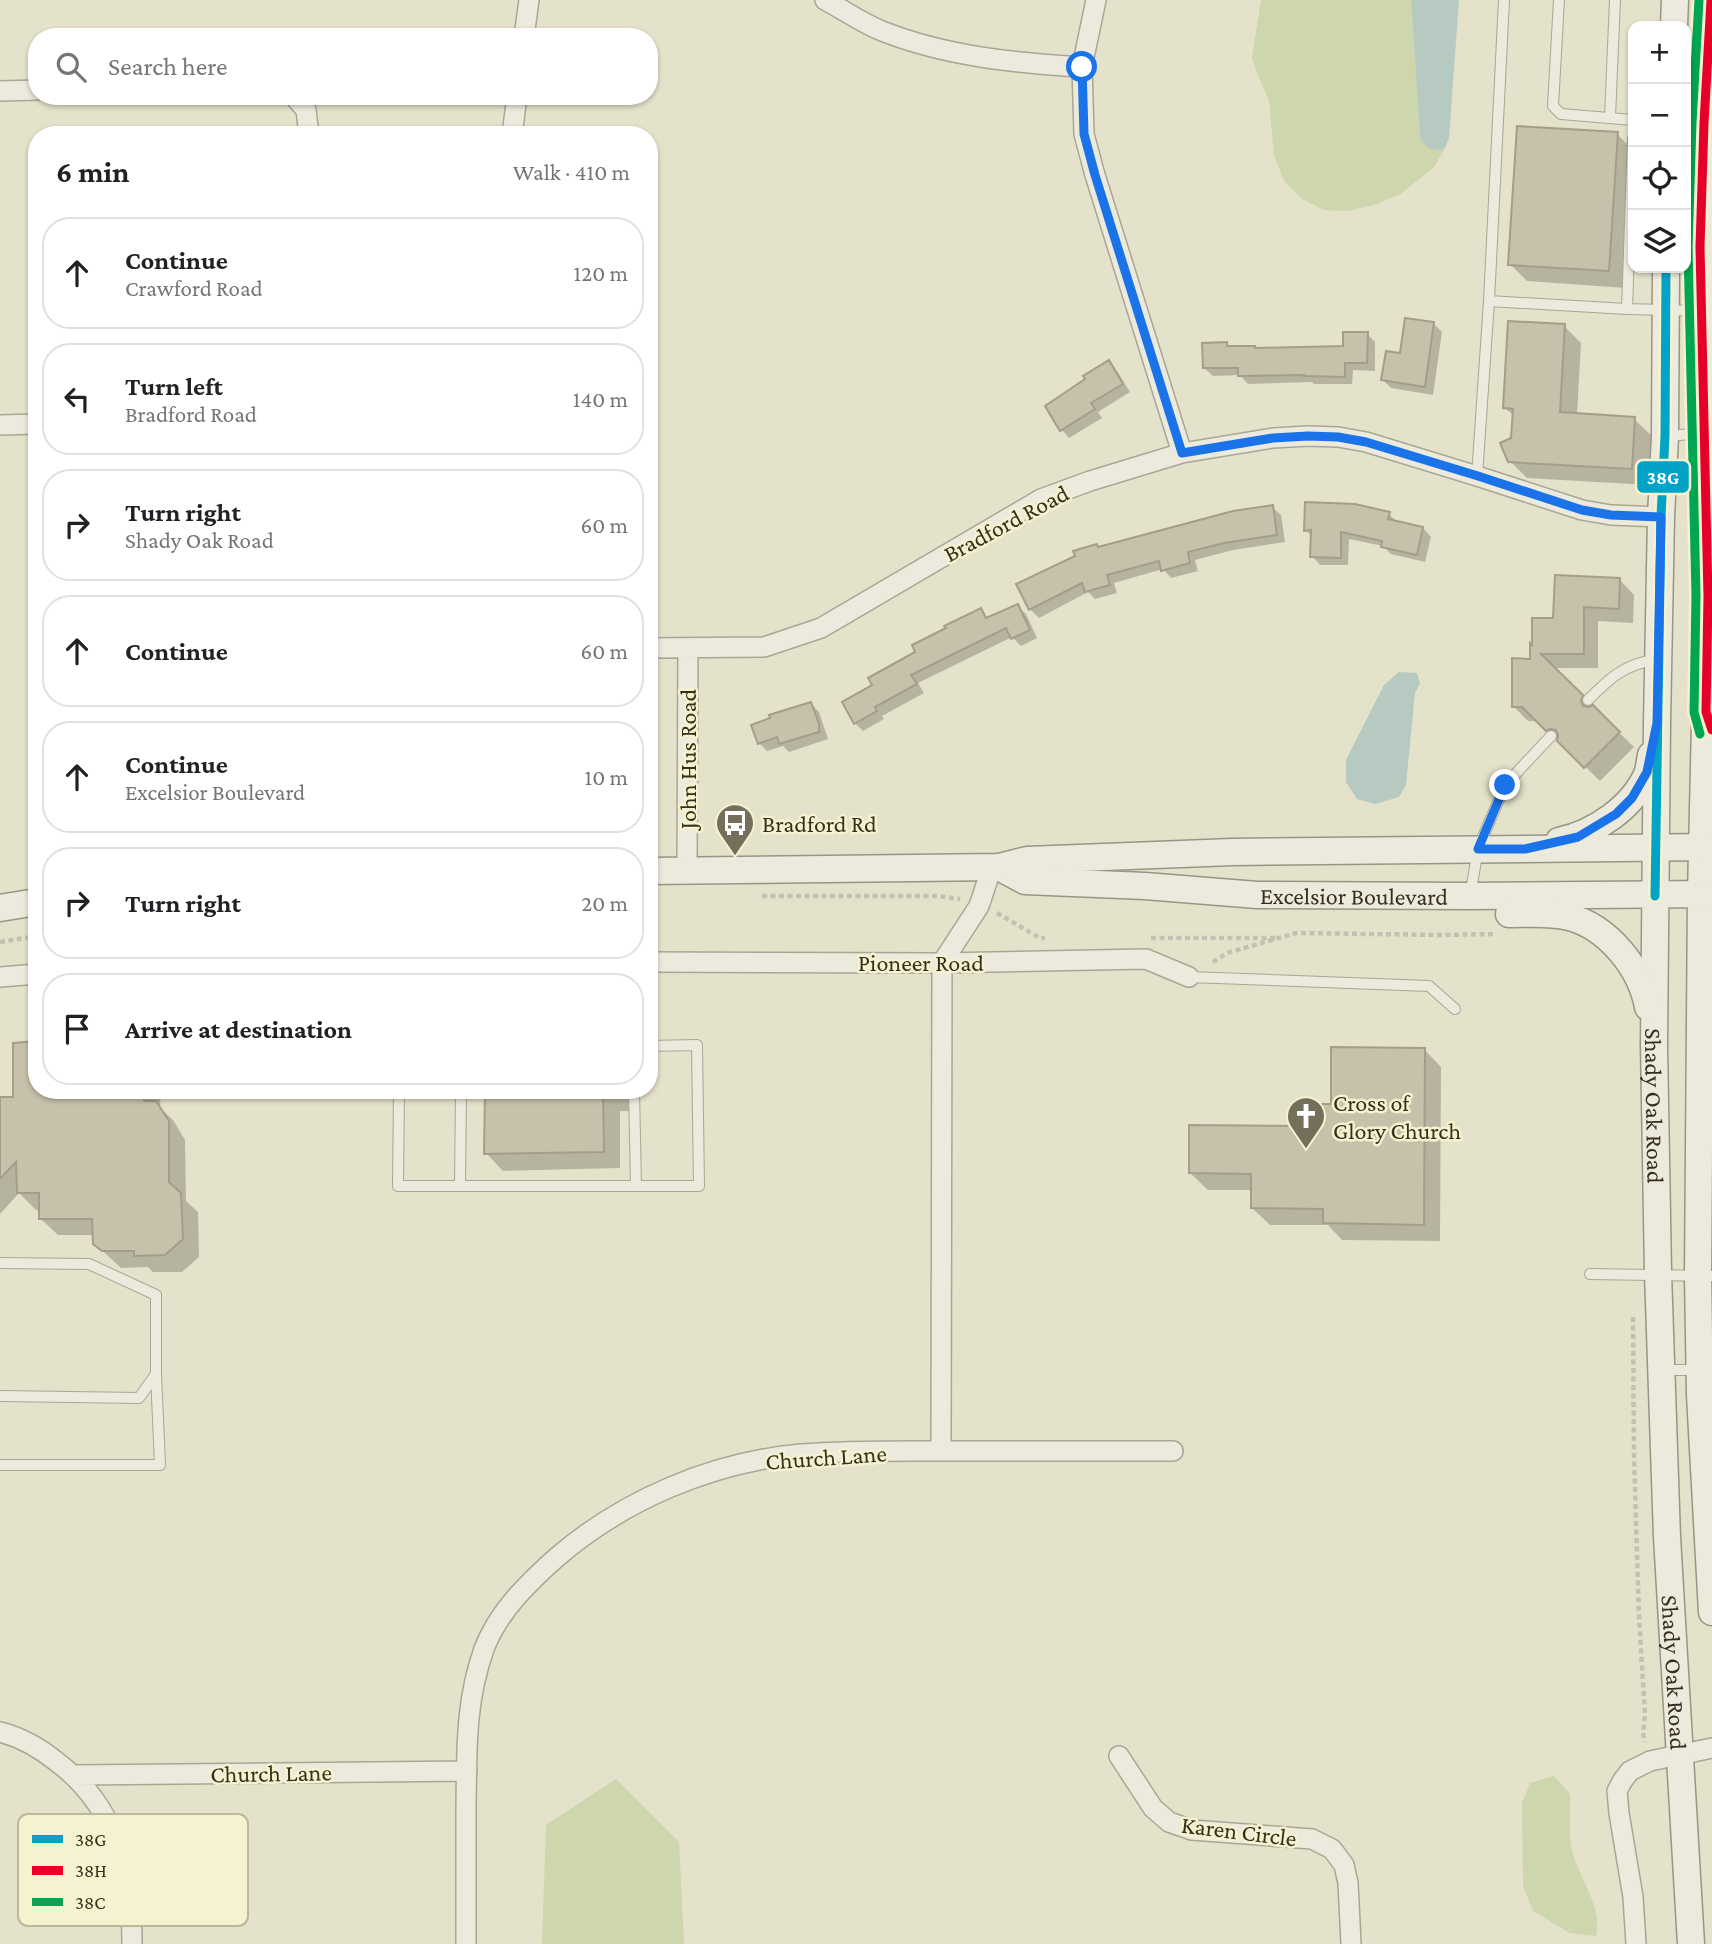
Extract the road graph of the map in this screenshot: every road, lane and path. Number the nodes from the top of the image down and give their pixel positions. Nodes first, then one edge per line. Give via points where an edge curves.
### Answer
1 (529, 0) edge
2 (825, 0) edge
3 (1096, 0) edge
4 (1504, 0) edge
5 (1559, 0) edge
6 (1615, 0) edge
7 (1675, 0) edge
8 (1711, 0) edge
9 (1674, 21) edge
10 (525, 28) edge
11 (1082, 67) junction
12 (28, 90) edge
13 (0, 92) edge
14 (302, 105) edge
15 (516, 105) edge
16 (1610, 117) junction
17 (1628, 119) edge
18 (1695, 123) edge
19 (308, 126) edge
20 (513, 126) edge
21 (1633, 147) edge
22 (1707, 191) edge
23 (1706, 247) edge
24 (1666, 273) edge
25 (1489, 301) junction
26 (1627, 309) junction
27 (1666, 310) junction
28 (1700, 310) junction
29 (28, 424) edge
30 (0, 425) edge
31 (1708, 433) edge
32 (1665, 436) junction
33 (1182, 453) junction
34 (1478, 476) junction
35 (1661, 517) junction
36 (1710, 596) edge
37 (658, 648) edge
38 (688, 648) junction
39 (1659, 660) junction
40 (1588, 700) dead end
41 (1709, 721) edge
42 (1657, 723) junction
43 (1551, 736) dead end
44 (1657, 847) junction
45 (1707, 847) edge
46 (1478, 849) junction
47 (1525, 849) junction
48 (995, 867) junction
49 (687, 870) junction
50 (658, 871) edge
51 (1707, 894) edge
52 (1257, 895) junction
53 (1470, 896) junction
54 (1655, 896) junction
55 (28, 903) edge
56 (0, 908) edge
57 (1508, 934) dead end
58 (28, 938) edge
59 (0, 943) edge
60 (658, 962) edge
61 (942, 962) junction
62 (28, 975) edge
63 (0, 977) edge
64 (1189, 977) junction
65 (1455, 1009) dead end
66 (1654, 1045) junction
67 (658, 1046) edge
68 (398, 1099) edge
69 (461, 1099) edge
70 (634, 1099) edge
71 (1712, 1175) edge
72 (636, 1185) junction
73 (460, 1186) junction
74 (1699, 1208) junction
75 (0, 1263) edge
76 (1590, 1274) dead end
77 (1658, 1276) junction
78 (1705, 1276) edge
79 (1661, 1370) junction
80 (1706, 1370) edge
81 (156, 1374) junction
82 (0, 1396) edge
83 (941, 1451) junction
84 (1173, 1451) dead end
85 (0, 1465) edge
86 (1712, 1612) edge
87 (0, 1732) edge
88 (1712, 1748) edge
89 (1680, 1755) junction
90 (1119, 1756) dead end
91 (467, 1770) junction
92 (75, 1775) junction
93 (104, 1814) edge
94 (132, 1926) edge
95 (132, 1944) edge
96 (466, 1944) edge
97 (1351, 1944) edge
98 (1636, 1944) edge
99 (1691, 1944) edge

1 - 10 street
2 - 11 street via 880,30 929,47 1031,64
3 - 11 street
4 - 25 lane
5 - 16 lane via 1553,106 1561,114
6 - 16 lane
7 - 9 main road
8 - 18 main road, Shady Oak Road
11 - 33 street via 1084,134
12 - 13 street
14 - 19 street
15 - 20 street
16 - 17 lane
18 - 22 main road, Shady Oak Road
21 - 26 lane
22 - 23 main road, Shady Oak Road
23 - 28 main road, Shady Oak Road
24 - 27 main road, Shady Oak Road
25 - 26 lane
25 - 34 lane
26 - 27 lane
27 - 28 lane
27 - 32 main road, Shady Oak Road
28 - 31 main road, Shady Oak Road
29 - 30 street
31 - 32 lane
31 - 36 main road, Shady Oak Road
32 - 35 main road, Shady Oak Road
33 - 34 street, Bradford Road via 1273,438 1338,437
33 - 38 street, Bradford Road via 1041,499 821,628 764,647
34 - 35 street, Bradford Road via 1582,510
35 - 39 main road, Shady Oak Road
36 - 41 main road, Shady Oak Road
37 - 38 street, Bradford Road
38 - 49 street, John Hus Road
39 - 40 lane via 1613,675
39 - 42 main road, Shady Oak Road
41 - 45 main road, Shady Oak Road
42 - 44 main road, Shady Oak Road
42 - 47 main road via 1647,772 1616,814 1578,837
43 - 46 lane via 1505,785
44 - 45 main road, Excelsior Boulevard
44 - 47 main road, Excelsior Boulevard
44 - 54 main road, Shady Oak Road
45 - 51 main road, Shady Oak Road
46 - 47 main road, Excelsior Boulevard
46 - 48 main road, Excelsior Boulevard via 1027,860
46 - 53 lane
48 - 49 main road, Excelsior Boulevard
48 - 52 main road, Excelsior Boulevard via 1025,881
48 - 61 street via 979,906
49 - 50 main road, Excelsior Boulevard
51 - 54 main road, Excelsior Boulevard
51 - 74 main road, Shady Oak Road
52 - 53 main road, Excelsior Boulevard
52 - 66 main road via 1380,914 1544,914 1588,924 1617,947 1640,981
53 - 54 main road, Excelsior Boulevard
54 - 66 main road, Shady Oak Road
55 - 56 main road
57 - 64 path via 1296,933 1227,953
58 - 59 path
60 - 61 street, Pioneer Road
61 - 64 street, Pioneer Road via 1146,959
61 - 83 street
62 - 63 street
64 - 65 lane via 1429,986
66 - 77 main road, Shady Oak Road
67 - 72 lane via 696,1045 699,1186
68 - 73 lane via 398,1186
69 - 73 lane
70 - 72 lane
71 - 74 main road
72 - 73 lane
74 - 78 main road, Shady Oak Road
75 - 81 lane via 89,1264 156,1295
76 - 77 lane
77 - 78 lane
77 - 79 main road, Shady Oak Road
78 - 80 main road, Shady Oak Road
79 - 80 lane
79 - 89 main road, Shady Oak Road
80 - 86 main road, Shady Oak Road
81 - 82 lane via 139,1398
81 - 85 lane via 160,1465
83 - 84 street, Church Lane
83 - 91 street, Church Lane via 799,1454 742,1464 684,1482 631,1506 580,1538 534,1577 506,1609 485,1646 473,1687
87 - 92 street via 44,1752
88 - 89 street
89 - 98 street via 1630,1771 1617,1791
89 - 99 main road, Shady Oak Road
90 - 97 street, Karen Circle via 1153,1808 1169,1822 1192,1830 1312,1839 1332,1849 1344,1865 1348,1883
91 - 92 street, Church Lane
91 - 96 street, Church Lane
92 - 93 street
94 - 95 street

